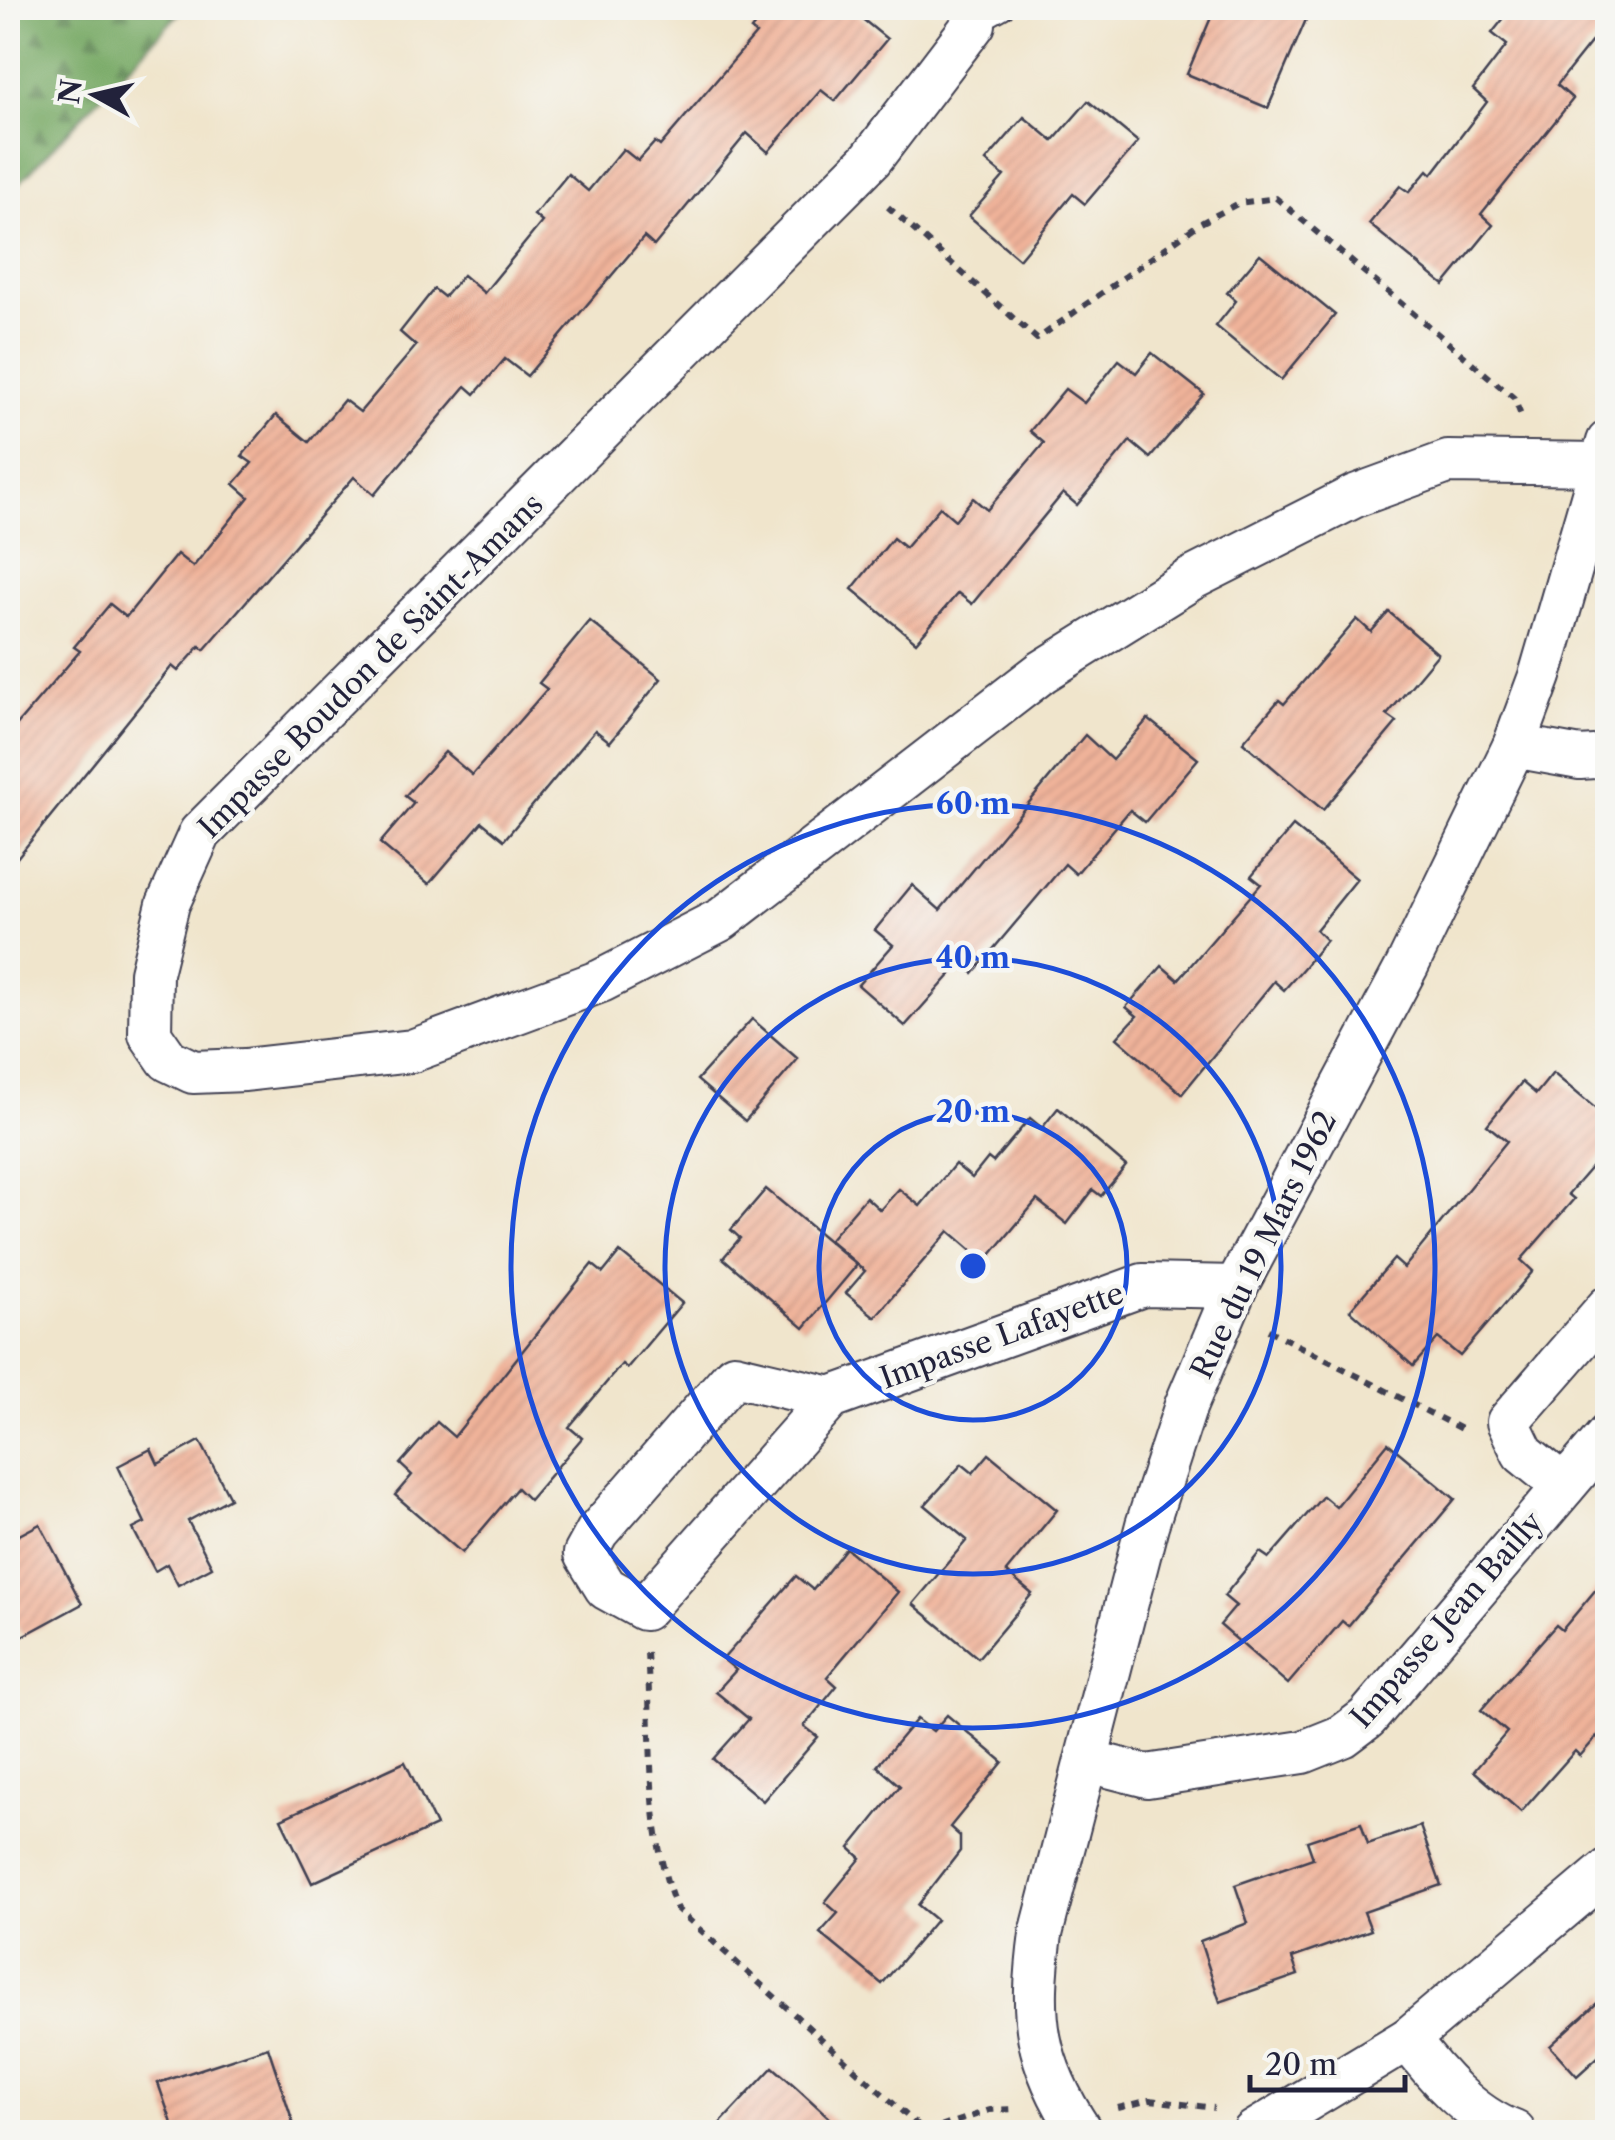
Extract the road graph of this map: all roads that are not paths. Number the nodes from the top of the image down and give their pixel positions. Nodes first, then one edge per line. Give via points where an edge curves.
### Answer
1 (979, 13) edge
2 (1604, 453) edge
3 (1514, 746) junction
4 (1608, 756) edge
5 (1232, 1298) junction
6 (1608, 1307) edge
7 (831, 1398) junction
8 (1608, 1435) edge
9 (1564, 1486) junction
10 (1088, 1761) junction
11 (1608, 1870) edge
12 (1408, 2040) junction
13 (1075, 2124) edge
14 (1254, 2132) edge
15 (1514, 2132) edge

1 - 2 street, Impasse Boudon de Saint-Amans via 854,176 200,833 168,904 151,974 150,1034 168,1060 193,1072 228,1071 412,1051 602,982 722,919 1042,672 1191,578 1355,496 1448,462 1540,462
2 - 3 street, Rue du 19 Mars 1962
3 - 4 street
3 - 5 street, Rue du 19 Mars 1962
5 - 7 street, Impasse Lafayette via 1143,1285
5 - 10 street, Rue du 19 Mars 1962 via 1186,1405 1147,1525
6 - 9 street, Impasse Jean Bailly via 1508,1422 1523,1453
7 - 7 street, Impasse Lafayette via 734,1375 596,1532 585,1554 606,1588 644,1609
8 - 9 street, Impasse Jean Bailly
9 - 10 street, Impasse Jean Bailly via 1368,1718 1343,1736 1303,1752 1147,1776
10 - 13 street, Rue du 19 Mars 1962 via 1042,1934 1033,1996 1035,2030
11 - 12 street
12 - 14 street
12 - 15 street via 1491,2124

